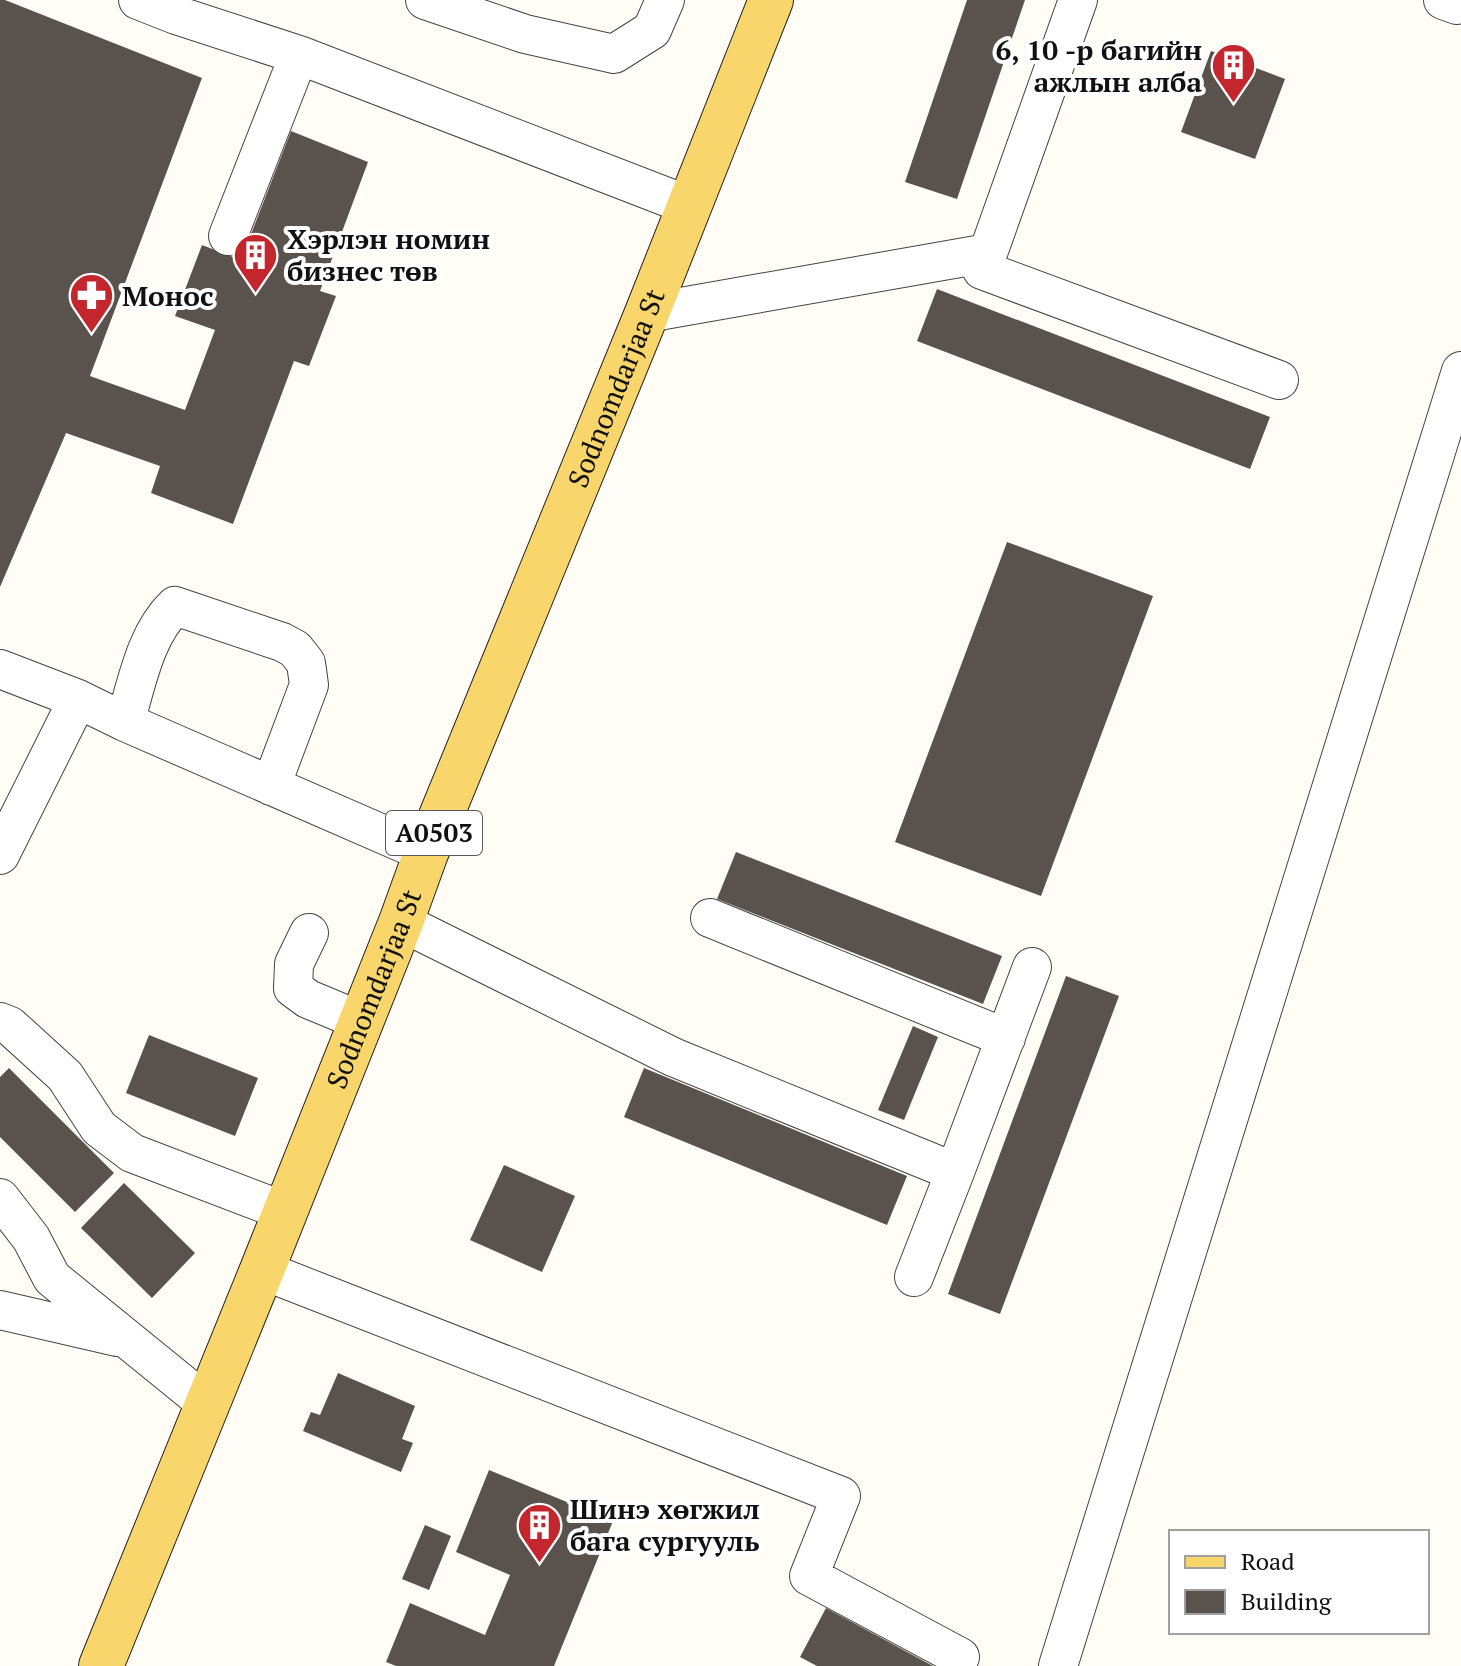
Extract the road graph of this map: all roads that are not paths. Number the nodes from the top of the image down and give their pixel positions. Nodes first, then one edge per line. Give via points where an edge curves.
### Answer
1 (138, 0) edge
2 (425, 0) edge
3 (665, 0) edge
4 (771, 0) edge
5 (1078, 0) edge
6 (482, 9) edge
7 (299, 55) junction
8 (690, 206) junction
9 (228, 236) dead end
10 (988, 253) junction
11 (647, 313) junction
12 (1461, 371) edge
13 (1279, 380) dead end
14 (0, 669) edge
15 (78, 699) junction
16 (125, 722) junction
17 (271, 786) junction
18 (426, 853) junction
19 (0, 855) edge
20 (710, 918) dead end
21 (401, 922) junction
22 (309, 933) dead end
23 (1032, 967) dead end
24 (361, 1021) junction
25 (0, 1022) edge
26 (1006, 1038) junction
27 (955, 1172) junction
28 (0, 1198) edge
29 (284, 1211) junction
30 (262, 1270) junction
31 (914, 1277) dead end
32 (0, 1310) edge
33 (128, 1339) junction
34 (207, 1404) junction
35 (960, 1657) dead end
36 (101, 1666) edge
37 (1058, 1666) edge

1 - 7 street
2 - 6 street
3 - 6 street via 652,30 614,54 525,34
4 - 8 main road, Sodnomdarjaa St / A0503
5 - 10 street
7 - 8 street
7 - 9 street
8 - 11 main road, Sodnomdarjaa St / A0503
10 - 11 street
10 - 13 street via 982,270
11 - 18 main road, Sodnomdarjaa St / A0503
12 - 37 street
14 - 15 street
15 - 16 street
15 - 19 street
16 - 17 street
16 - 17 street via 151,641 175,606 282,642 306,663 309,685
17 - 18 street
18 - 21 main road, Sodnomdarjaa St / A0503
20 - 26 street
21 - 24 main road, Sodnomdarjaa St / A0503
21 - 27 street via 673,1057
22 - 24 street via 294,964 293,988
23 - 26 street
24 - 29 main road, Sodnomdarjaa St / A0503
25 - 29 street via 65,1076 99,1128 132,1153
26 - 27 street
27 - 31 street
28 - 33 street via 31,1238 52,1278
29 - 30 main road, Sodnomdarjaa St / A0503
30 - 34 main road, Sodnomdarjaa St / A0503
30 - 35 street via 841,1496 809,1576
32 - 33 street
33 - 34 street
34 - 36 main road, Sodnomdarjaa St / A0503

